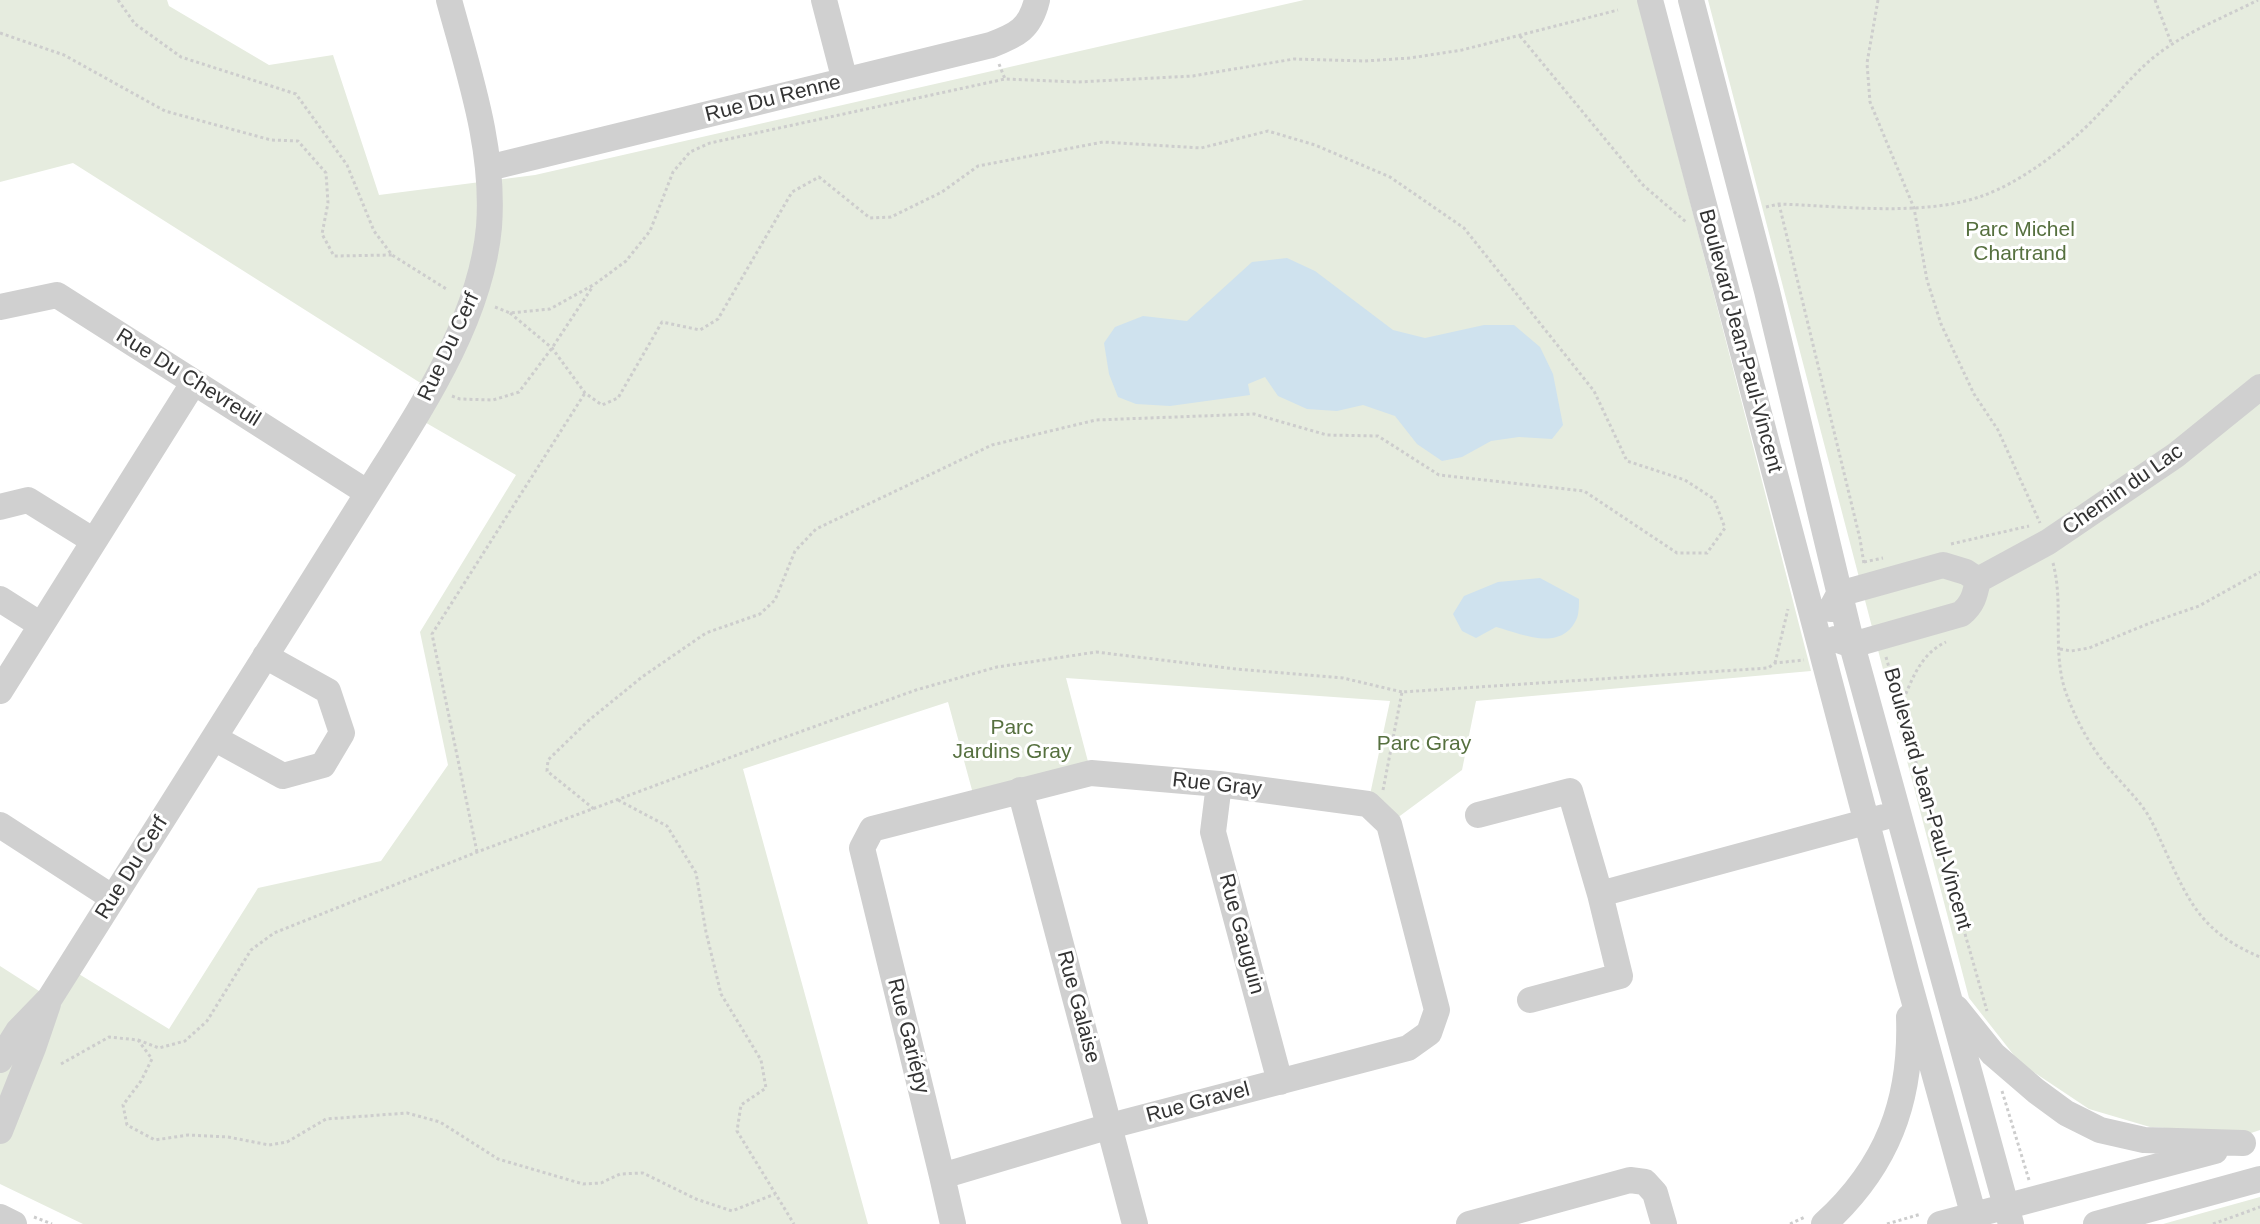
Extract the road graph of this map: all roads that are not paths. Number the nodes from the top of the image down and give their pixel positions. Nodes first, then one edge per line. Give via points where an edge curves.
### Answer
1 (449, 0) edge
2 (824, 0) edge
3 (1037, 0) edge
4 (1650, 0) edge
5 (1691, 0) edge
6 (845, 81) junction
7 (488, 168) junction
8 (0, 307) edge
9 (194, 382) junction
10 (2260, 387) edge
11 (368, 493) junction
12 (0, 507) edge
13 (94, 541) junction
14 (1978, 580) junction
15 (1848, 592) junction
16 (0, 599) edge
17 (41, 625) junction
18 (1818, 634) junction
19 (1862, 642) junction
20 (265, 656) junction
21 (0, 691) edge
22 (214, 738) junction
23 (1220, 784) junction
24 (1020, 790) junction
25 (1899, 813) junction
26 (1478, 815) dead end
27 (1867, 822) junction
28 (0, 825) edge
29 (862, 848) joint
30 (1599, 894) junction
31 (113, 898) junction
32 (1907, 975) junction
33 (50, 998) junction
34 (1530, 1000) dead end
35 (1950, 1001) junction
36 (1437, 1011) joint
37 (0, 1060) edge
38 (1280, 1082) junction
39 (1110, 1126) junction
40 (0, 1131) edge
41 (2251, 1141) edge
42 (942, 1176) junction
43 (2260, 1179) edge
44 (2008, 1216) edge
45 (0, 1217) edge
46 (1974, 1220) edge
47 (14, 1224) edge
48 (953, 1224) edge
49 (1135, 1224) edge
50 (1469, 1224) edge
51 (1664, 1224) edge
52 (1824, 1224) edge
53 (1940, 1224) edge
54 (2096, 1224) edge

1 - 7 street, Rue Du Cerf via 482,121
2 - 6 street
3 - 6 street, Rue Du Renne via 1027,24 1017,35
4 - 18 street, Boulevard Jean-Paul-Vincent
5 - 15 street, Boulevard Jean-Paul-Vincent
6 - 7 street, Rue Du Renne
7 - 11 street, Rue Du Cerf via 489,227 480,280 464,323 431,389
8 - 9 street, Rue Du Chevreuil via 57,295
9 - 11 street, Rue Du Chevreuil
9 - 13 street
10 - 14 street, Chemin du Lac via 2176,455 2044,533
11 - 20 street, Rue Du Cerf
12 - 13 street via 28,500
13 - 17 street
14 - 15 street via 1943,565
14 - 19 street via 1970,607 1961,614
15 - 18 street
15 - 19 street, Boulevard Jean-Paul-Vincent
16 - 17 street
17 - 21 street
18 - 19 street
18 - 27 street, Boulevard Jean-Paul-Vincent
19 - 25 street, Boulevard Jean-Paul-Vincent
20 - 22 street, Rue Du Cerf
20 - 22 street via 328,692 342,733 323,765 283,776
22 - 31 street, Rue Du Cerf
23 - 24 street, Rue Gray via 1090,773
23 - 36 street, Rue Gray via 1368,804 1378,812 1389,824
23 - 38 street, Rue Gauguin via 1214,832
24 - 29 street, Rue Gray via 872,829
24 - 39 street, Rue Galaise
25 - 27 street, Boulevard Jean-Paul-Vincent
25 - 35 street, Boulevard Jean-Paul-Vincent
26 - 30 street via 1570,791
27 - 30 street
27 - 32 street, Boulevard Jean-Paul-Vincent
28 - 31 street
29 - 42 street, Rue Gariépy
30 - 34 street via 1620,976
31 - 33 street, Rue Du Cerf
32 - 46 street, Boulevard Jean-Paul-Vincent
32 - 52 street via 1910,1046 1893,1129 1877,1162 1854,1195
33 - 37 street, Rue Du Cerf via 18,1032
33 - 40 street, Rue Du Cerf
35 - 41 street via 1993,1054 2027,1084 2067,1113 2100,1130 2144,1140
35 - 44 street, Boulevard Jean-Paul-Vincent
36 - 38 street, Rue Gravel via 1429,1033 1408,1048
38 - 39 street, Rue Gravel
39 - 42 street, Rue Gravel
39 - 49 street, Rue Galaise
41 - 44 street via 2035,1200
42 - 48 street, Rue Gariépy
43 - 54 street
44 - 46 street
45 - 47 street
46 - 53 street
50 - 51 street via 1630,1180 1645,1182 1655,1193

